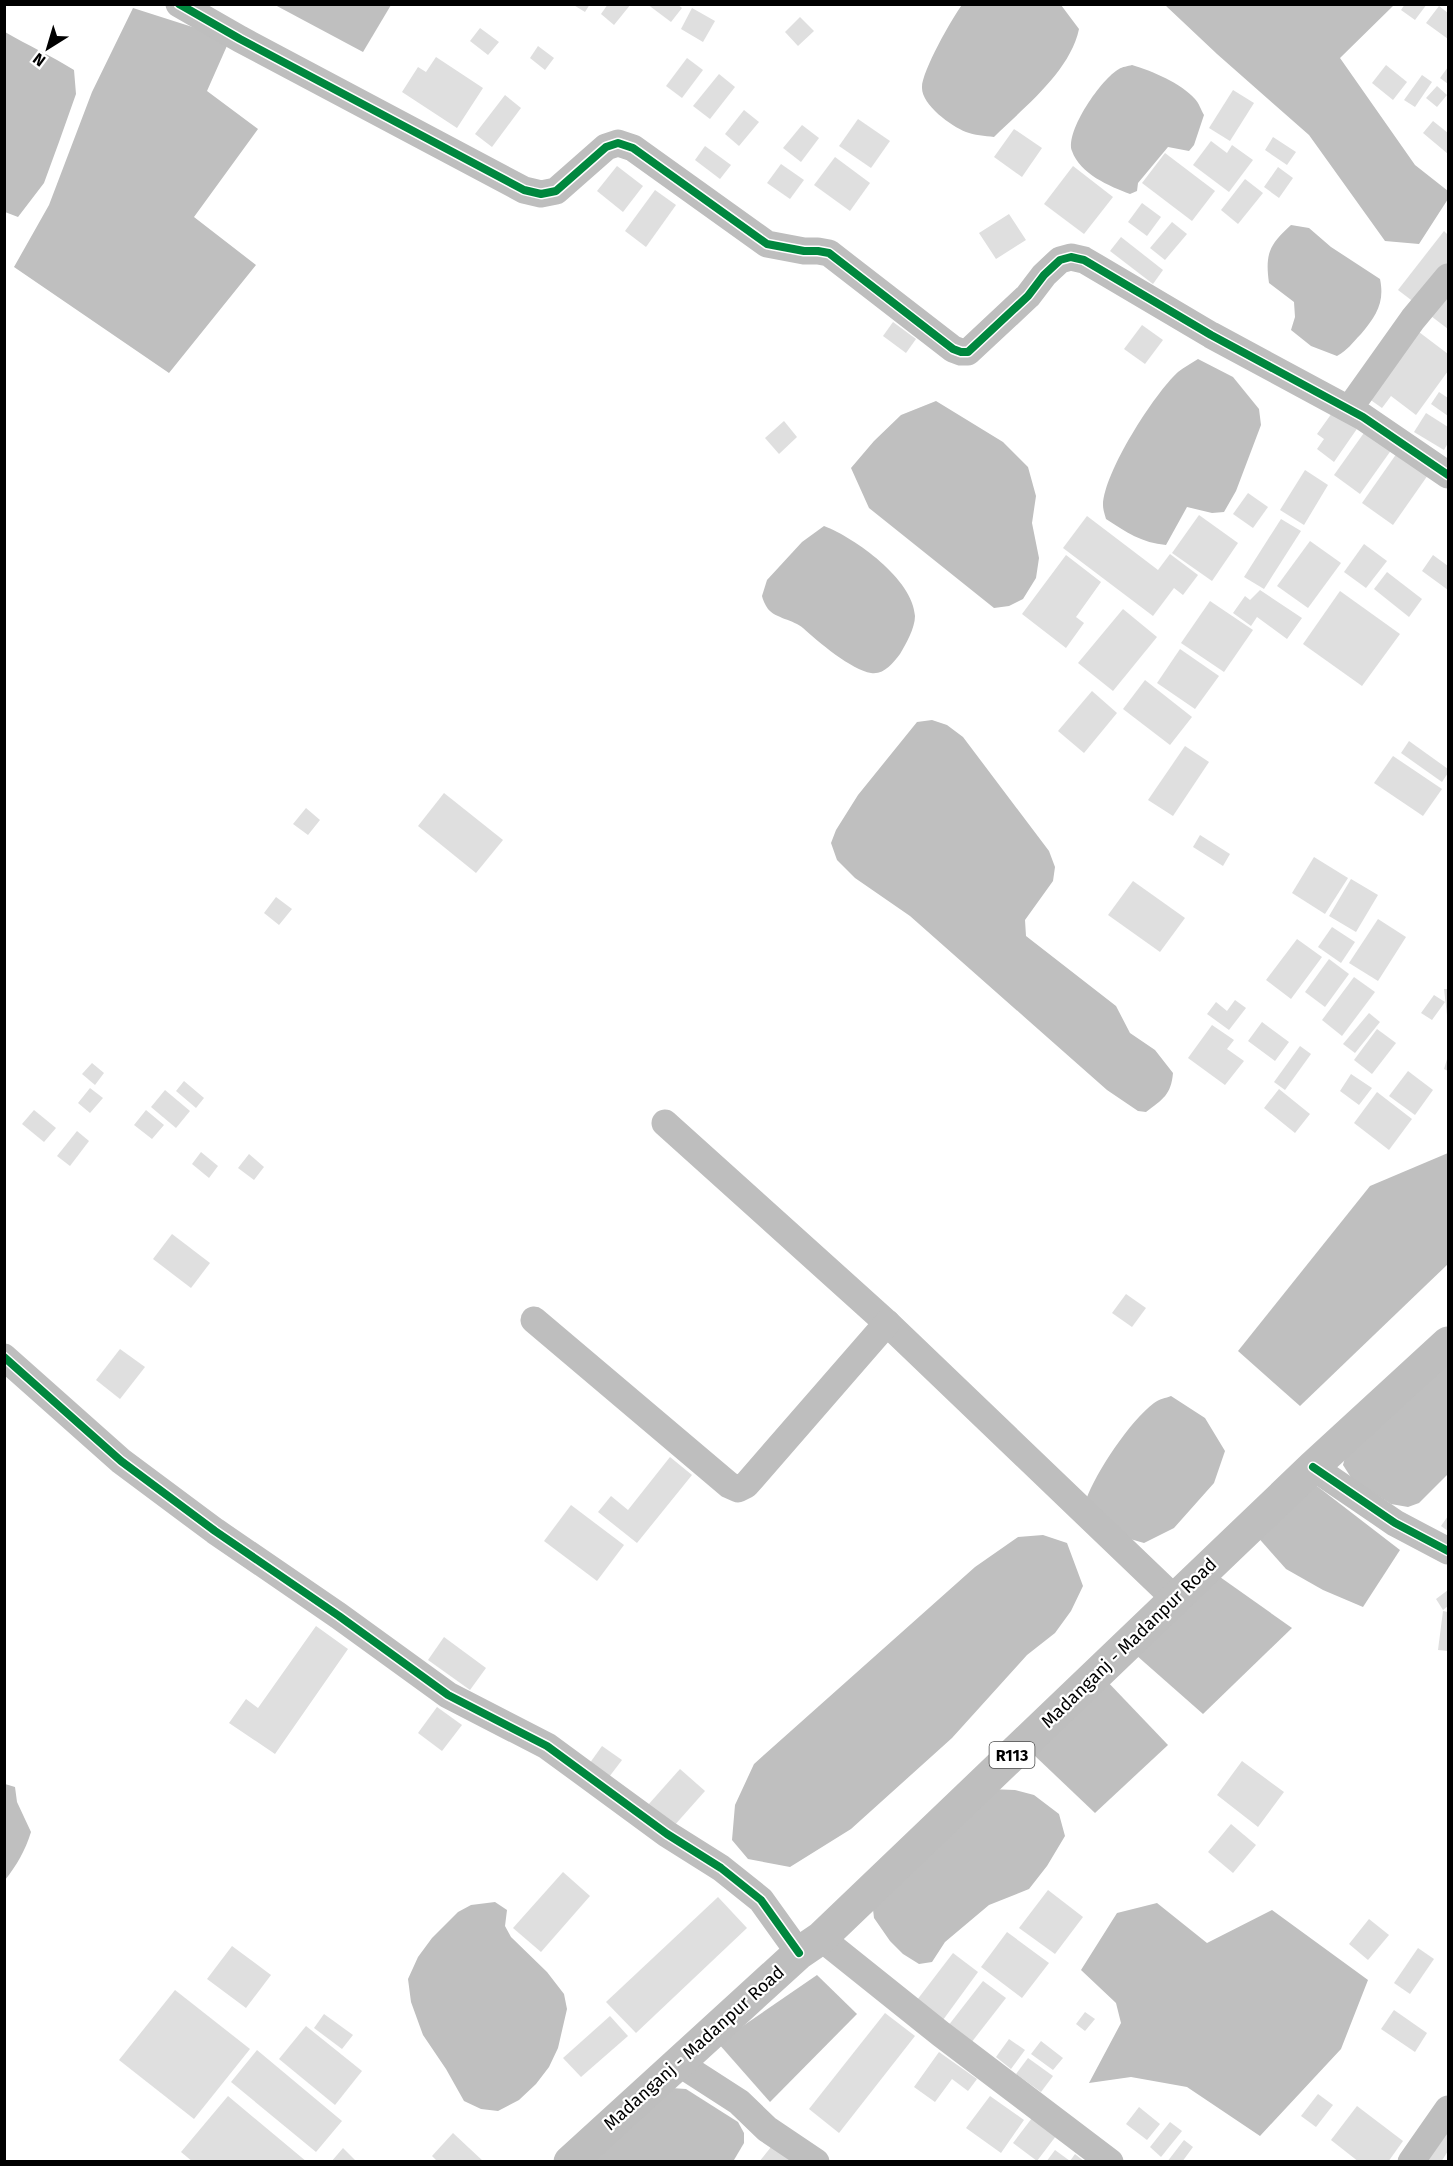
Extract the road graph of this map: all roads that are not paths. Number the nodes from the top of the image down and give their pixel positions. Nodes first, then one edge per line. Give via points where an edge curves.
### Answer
1 (178, 4) edge
2 (1449, 277) edge
3 (1349, 410) junction
4 (1449, 475) edge
5 (665, 1124) dead end
6 (534, 1320) dead end
7 (886, 1323) junction
8 (1449, 1343) edge
9 (4, 1357) edge
10 (1312, 1467) junction
11 (1449, 1551) edge
12 (1175, 1599) junction
13 (810, 1946) junction
14 (677, 2062) junction
15 (1449, 2109) edge
16 (570, 2162) edge
17 (816, 2162) edge
18 (1110, 2162) edge
19 (1411, 2162) edge

1 - 3 street via 524,190 541,194 555,191 606,147 618,143 633,148 768,244 829,253 961,352 968,352 1060,260 1071,257 1083,260
2 - 3 street via 1413,319
3 - 4 street
5 - 7 street
6 - 7 street via 738,1489 746,1485
7 - 12 street
8 - 10 main road, Madanganj - Madanpur Road / R113
9 - 13 street via 121,1461 215,1532 448,1695 547,1746 721,1869
10 - 11 street via 1395,1522
10 - 12 main road, Madanganj - Madanpur Road / R113
12 - 13 main road, Madanganj - Madanpur Road / R113
13 - 14 main road, Madanganj - Madanpur Road / R113
13 - 18 street via 950,2041
14 - 16 main road, Madanganj - Madanpur Road / R113
14 - 17 street via 740,2102 767,2129
15 - 19 street

